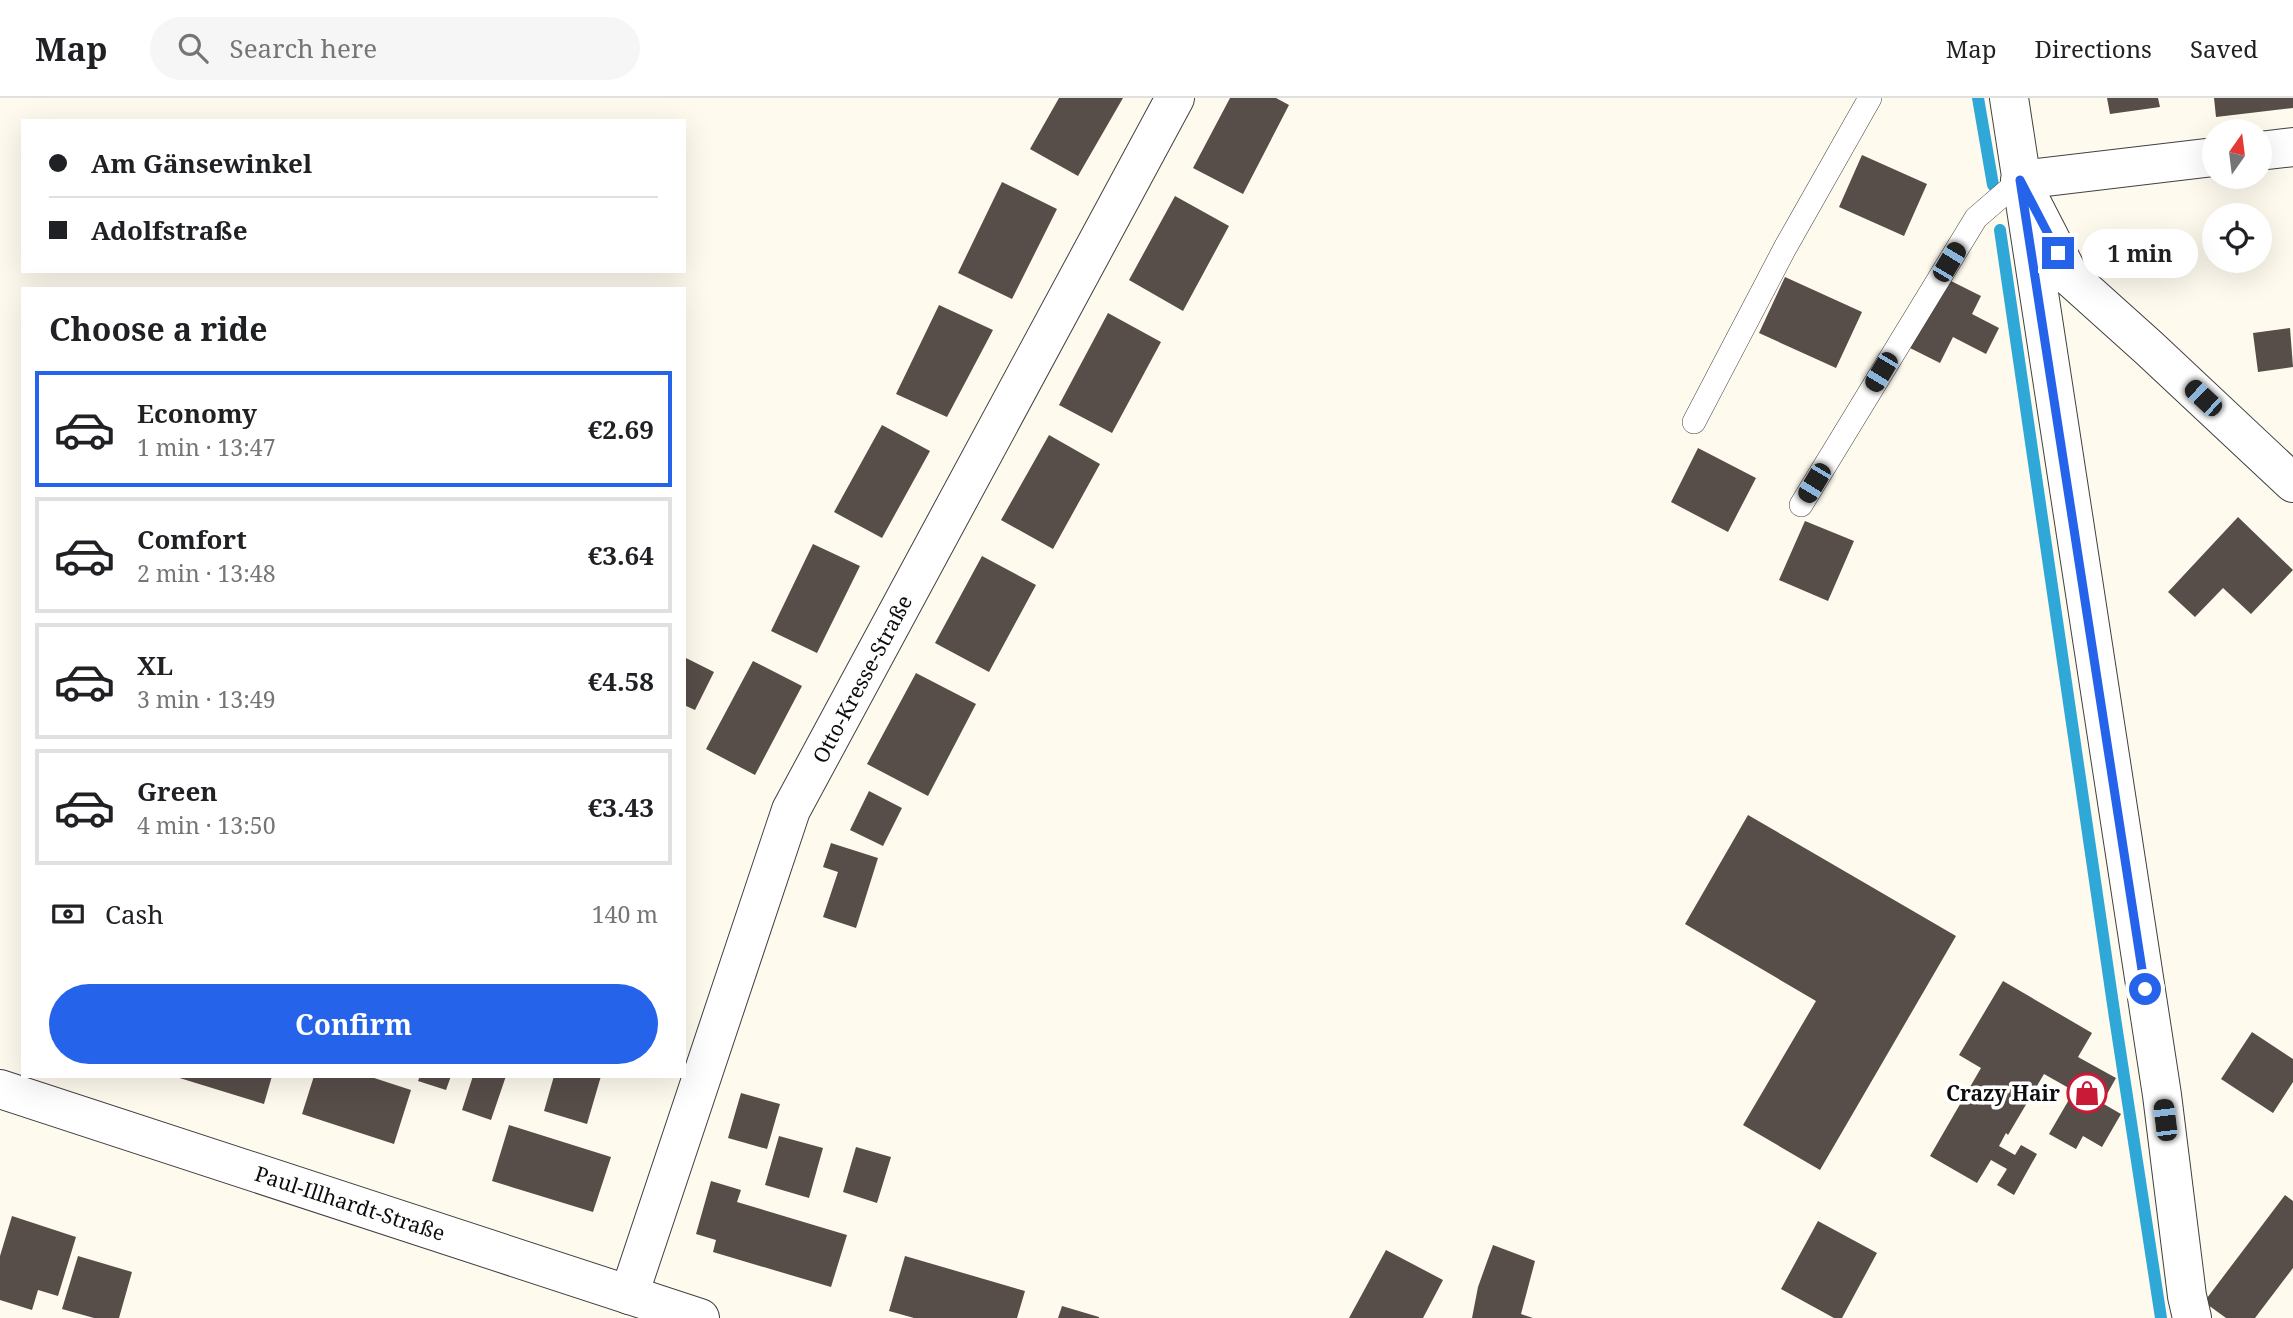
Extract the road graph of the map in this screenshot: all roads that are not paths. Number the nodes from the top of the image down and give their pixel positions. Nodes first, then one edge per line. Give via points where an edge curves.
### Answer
1 (1175, 98) edge
2 (1870, 98) edge
3 (2009, 98) edge
4 (2293, 147) edge
5 (2272, 149) edge
6 (2202, 158) edge
7 (2020, 180) junction
8 (1694, 422) dead end
9 (2293, 483) edge
10 (1801, 505) dead end
11 (0, 1088) edge
12 (629, 1295) junction
13 (700, 1318) edge
14 (2192, 1318) edge

1 - 12 street, Otto-Kresse-Straße via 791,810
2 - 8 lane
3 - 7 street
4 - 5 street
6 - 7 street
7 - 9 street via 2070,277
7 - 10 lane via 1976,218
7 - 14 street via 2162,1095
11 - 12 street, Paul-Illhardt-Straße
12 - 13 street, Paul-Illhardt-Straße

